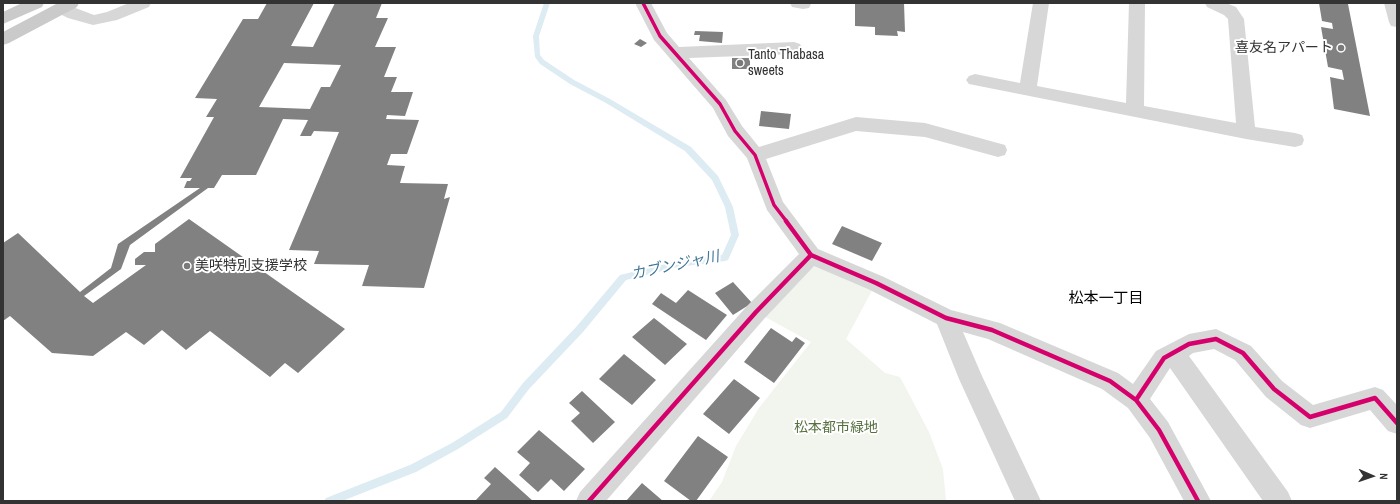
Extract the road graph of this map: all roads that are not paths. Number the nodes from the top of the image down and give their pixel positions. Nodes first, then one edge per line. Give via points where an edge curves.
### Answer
1 (36, 3) edge
2 (143, 3) edge
3 (643, 3) edge
4 (1041, 3) edge
5 (1137, 3) edge
6 (1213, 3) edge
7 (1392, 3) edge
8 (66, 6) edge
9 (3, 19) edge
10 (1397, 22) edge
11 (3, 39) edge
12 (794, 48) dead end
13 (675, 53) junction
14 (975, 80) dead end
15 (1028, 90) junction
16 (1136, 111) junction
17 (1246, 132) junction
18 (1296, 140) dead end
19 (998, 150) dead end
20 (755, 155) junction
21 (811, 255) junction
22 (946, 318) junction
23 (1172, 353) junction
24 (1136, 400) junction
25 (1397, 423) edge
26 (589, 501) edge
27 (1028, 501) edge
28 (1198, 501) edge
29 (1279, 501) edge

1 - 9 main road
2 - 8 street via 111,16 93,20 74,14
3 - 13 street via 660,36
4 - 15 street
5 - 16 street
6 - 17 street via 1230,11 1236,20
7 - 10 street
8 - 11 main road
12 - 13 street
13 - 20 street via 720,104 735,131
14 - 15 street
15 - 16 street
16 - 17 street
17 - 18 street
19 - 20 street via 925,130 856,124
20 - 21 street via 774,205
21 - 22 street via 876,283
21 - 26 street via 756,312
22 - 24 street via 992,330 1078,366 1110,381
22 - 27 street via 971,379
23 - 24 street via 1164,358
23 - 25 street via 1189,344 1216,340 1243,353 1274,388 1310,417 1375,398
23 - 29 street
24 - 28 street via 1159,430

